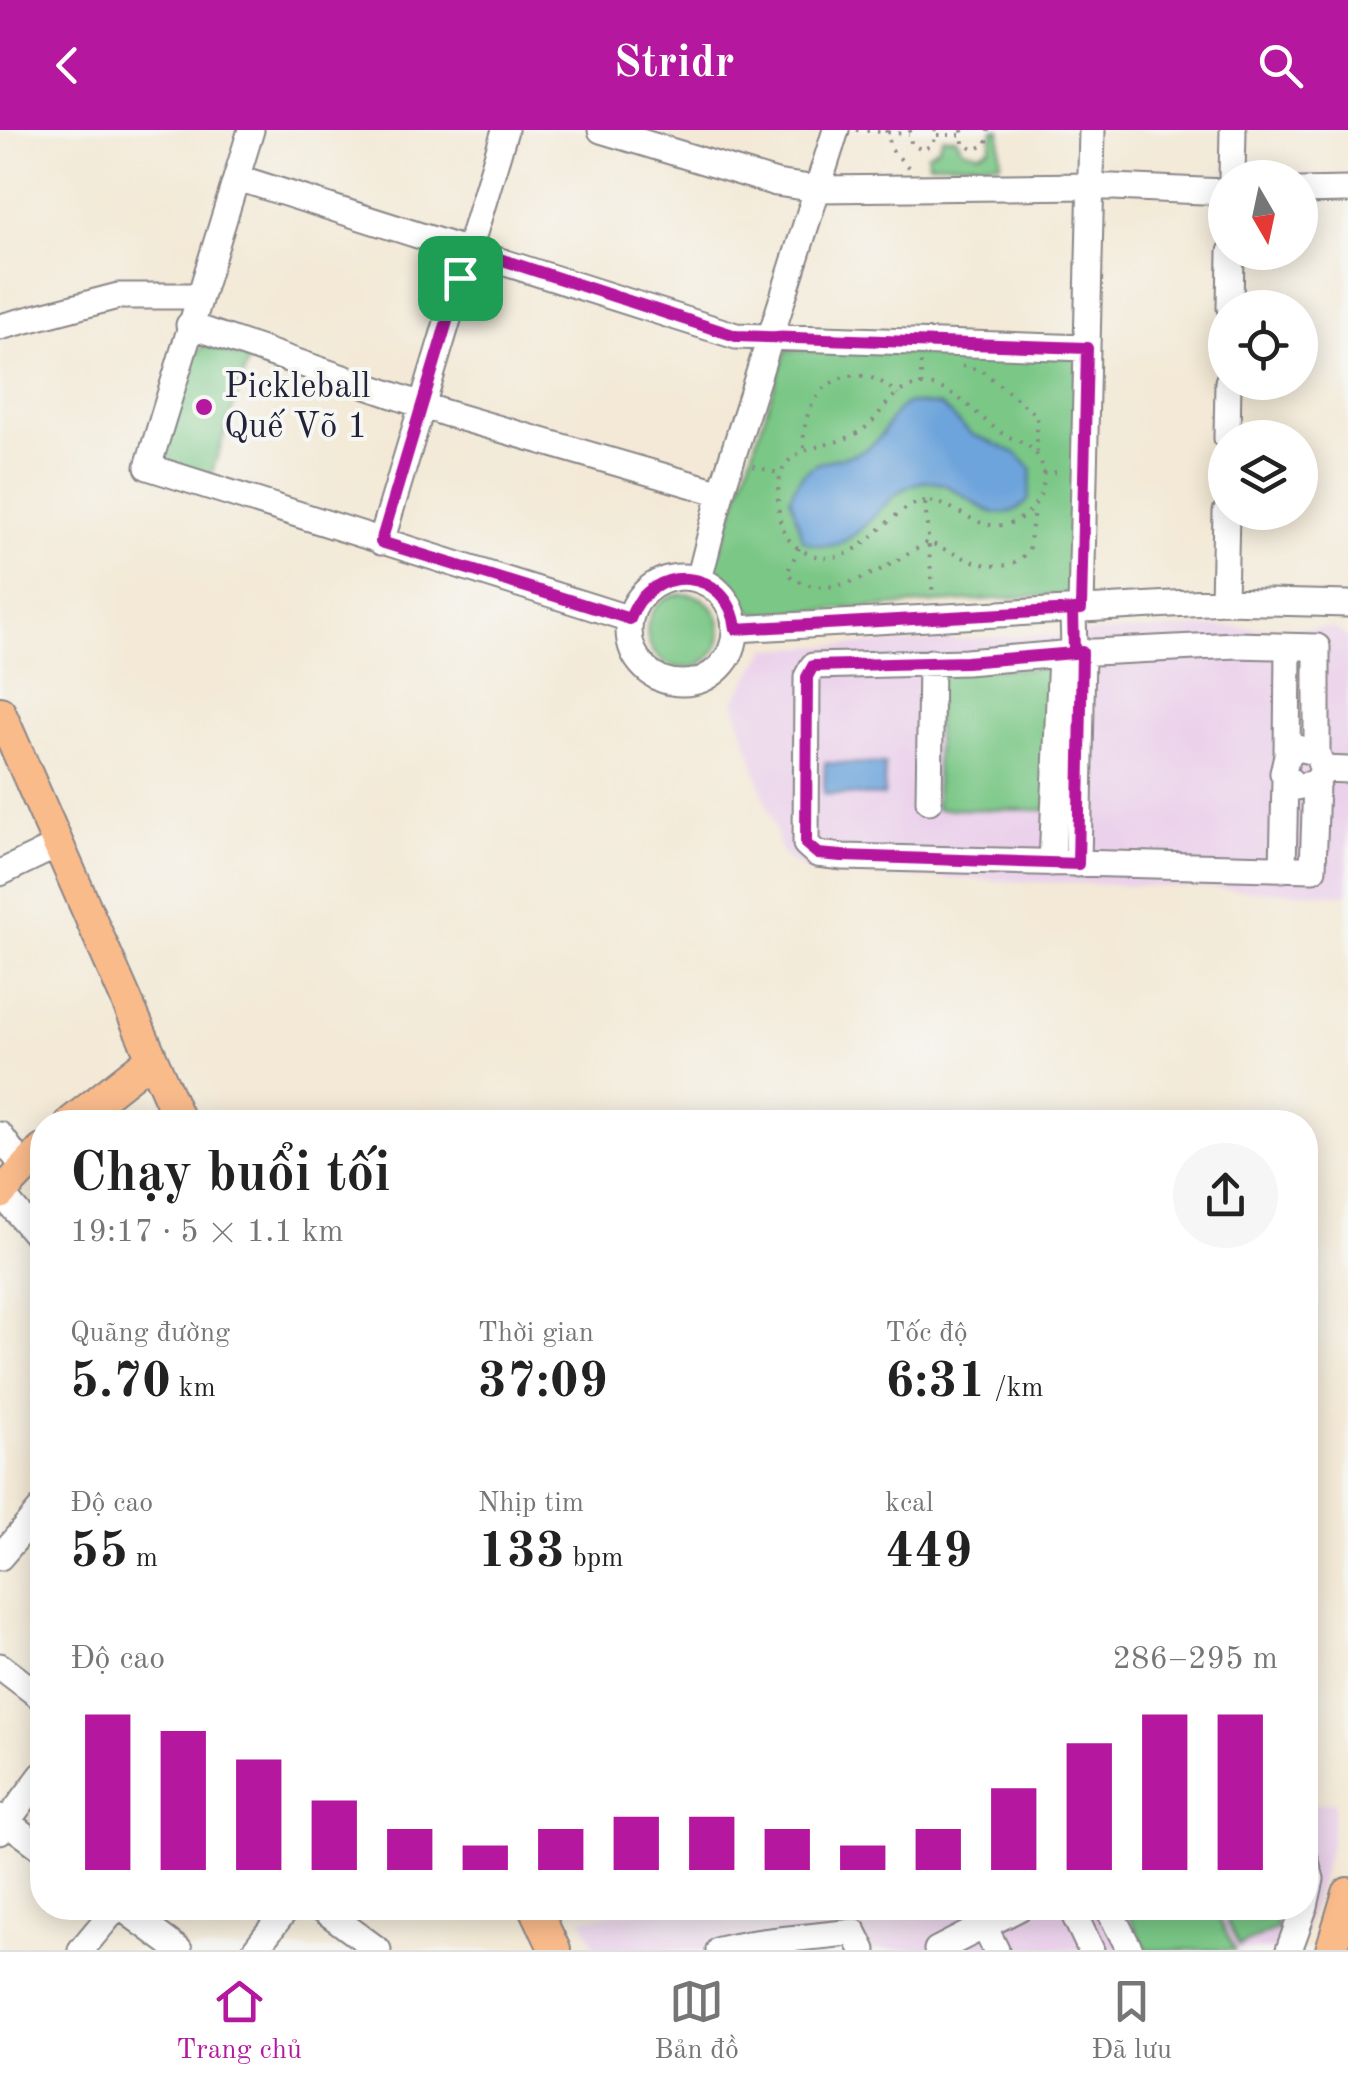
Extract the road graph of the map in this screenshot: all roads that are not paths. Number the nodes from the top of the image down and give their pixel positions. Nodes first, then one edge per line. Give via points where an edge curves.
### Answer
1 (251, 130) edge
2 (505, 130) edge
3 (602, 130) edge
4 (836, 130) edge
5 (1092, 130) edge
6 (1233, 130) edge
7 (1232, 160) edge
8 (238, 178) junction
9 (1091, 186) junction
10 (817, 189) junction
11 (1348, 190) edge
12 (1208, 191) edge
13 (1318, 191) edge
14 (469, 249) junction
15 (198, 296) junction
16 (190, 326) junction
17 (0, 327) edge
18 (769, 341) junction
19 (1087, 348) junction
20 (419, 404) junction
21 (721, 492) junction
22 (1226, 530) edge
23 (381, 542) junction
24 (699, 580) junction
25 (1224, 601) junction
26 (1348, 604) edge
27 (1077, 610) junction
28 (630, 619) junction
29 (736, 629) junction
30 (1288, 646) junction
31 (1072, 653) junction
32 (931, 662) junction
33 (0, 712) edge
34 (1286, 767) junction
35 (1326, 769) edge
36 (929, 802) dead end
37 (58, 845) junction
38 (1065, 864) junction
39 (1283, 869) junction
40 (0, 873) edge
41 (152, 1058) junction
42 (86, 1110) edge
43 (175, 1110) edge
44 (0, 1135) edge
45 (30, 1157) edge
46 (30, 1162) edge
47 (0, 1194) edge
48 (30, 1228) edge
49 (30, 1539) edge
50 (0, 1557) edge
51 (0, 1666) edge
52 (30, 1689) edge
53 (30, 1789) edge
54 (2, 1823) edge
55 (30, 1840) edge
56 (1348, 1894) edge
57 (108, 1920) edge
58 (136, 1920) edge
59 (278, 1920) edge
60 (338, 1920) edge
61 (541, 1920) edge
62 (996, 1920) edge
63 (1077, 1920) edge
64 (1114, 1920) edge
65 (1300, 1920) edge
66 (984, 1926) junction
67 (80, 1950) edge
68 (179, 1950) edge
69 (255, 1950) edge
70 (378, 1950) edge
71 (555, 1950) edge
72 (719, 1950) edge
73 (863, 1950) edge
74 (937, 1950) edge
75 (996, 1950) edge
76 (1092, 1950) edge
77 (1130, 1950) edge
78 (1289, 1950) edge
79 (1331, 1950) edge

1 - 8 street
2 - 14 street
3 - 10 street via 776,183
4 - 10 street
5 - 9 street
6 - 7 street
8 - 14 street
8 - 15 street
9 - 10 street
9 - 12 street
9 - 19 street
10 - 18 street
11 - 13 street
14 - 18 street
14 - 20 street
15 - 16 street
15 - 17 street via 118,296
16 - 20 street
16 - 23 street via 148,467
18 - 19 street
18 - 21 street
19 - 27 street
20 - 21 street
20 - 23 street
21 - 24 street
22 - 25 street
23 - 28 street
24 - 28 street via 659,582 640,597
24 - 29 street via 725,599
25 - 26 street
25 - 27 street
27 - 29 street
27 - 31 street
28 - 29 street via 629,640 641,664 677,683 704,679 721,667
30 - 31 street
30 - 34 street
30 - 35 street via 1317,647
31 - 32 street
31 - 38 street
32 - 36 street
32 - 38 street via 813,666 807,677 806,844 818,854 842,856
33 - 37 main road
34 - 35 street via 1296,787
34 - 35 street via 1298,748
34 - 39 street
35 - 39 street via 1313,869
37 - 40 street
37 - 41 main road
38 - 39 street
41 - 42 main road
41 - 43 main road
44 - 45 street
46 - 47 main road
47 - 48 street
49 - 50 street
51 - 52 street
53 - 54 street
54 - 55 street
56 - 79 main road
57 - 67 street
58 - 68 street
59 - 69 street
60 - 70 street
61 - 71 main road
62 - 66 street
63 - 76 street
64 - 77 street
65 - 78 street
66 - 74 street
66 - 75 street
72 - 73 street via 768,1938 854,1932

